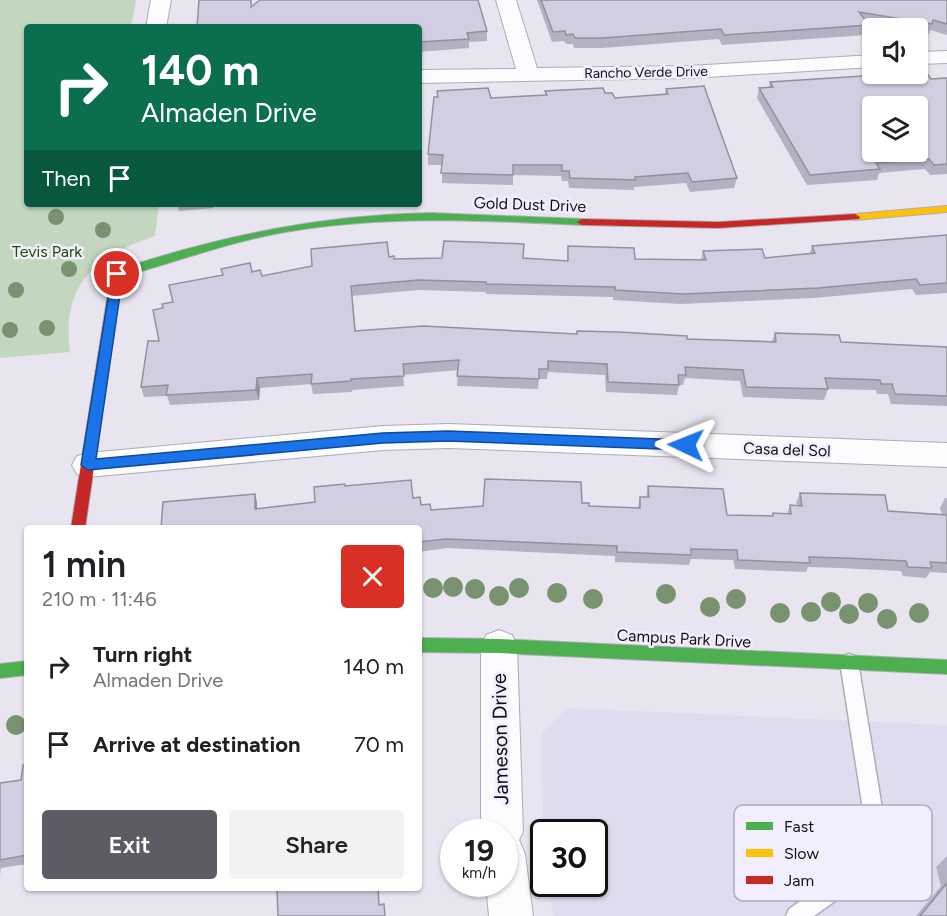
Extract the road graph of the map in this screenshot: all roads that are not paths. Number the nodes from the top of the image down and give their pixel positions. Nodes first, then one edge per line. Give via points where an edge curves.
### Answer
1 (160, 0) edge
2 (506, 0) edge
3 (156, 24) edge
4 (946, 56) edge
5 (928, 57) edge
6 (862, 62) edge
7 (528, 74) junction
8 (422, 77) edge
9 (947, 209) edge
10 (389, 211) edge
11 (947, 455) edge
12 (88, 465) junction
13 (78, 525) edge
14 (422, 645) edge
15 (499, 646) junction
16 (849, 662) junction
17 (947, 667) edge
18 (24, 668) edge
19 (0, 671) edge
20 (872, 805) edge
21 (502, 819) edge
22 (509, 897) edge
23 (817, 901) edge
24 (511, 916) edge
25 (796, 916) edge

1 - 3 street
2 - 7 street
4 - 5 street
6 - 7 street, Rancho Verde Drive via 689,72
7 - 8 street, Rancho Verde Drive
9 - 10 street, Gold Dust Drive via 737,225
10 - 12 street, Gold Dust Drive via 230,240 117,274
11 - 12 street, Casa del Sol via 448,436 383,438
12 - 13 street
14 - 15 street, Campus Park Drive
15 - 16 street, Campus Park Drive
15 - 21 street, Jameson Drive
16 - 17 street, Campus Park Drive
16 - 20 lane
18 - 19 street
22 - 24 street
23 - 25 lane

